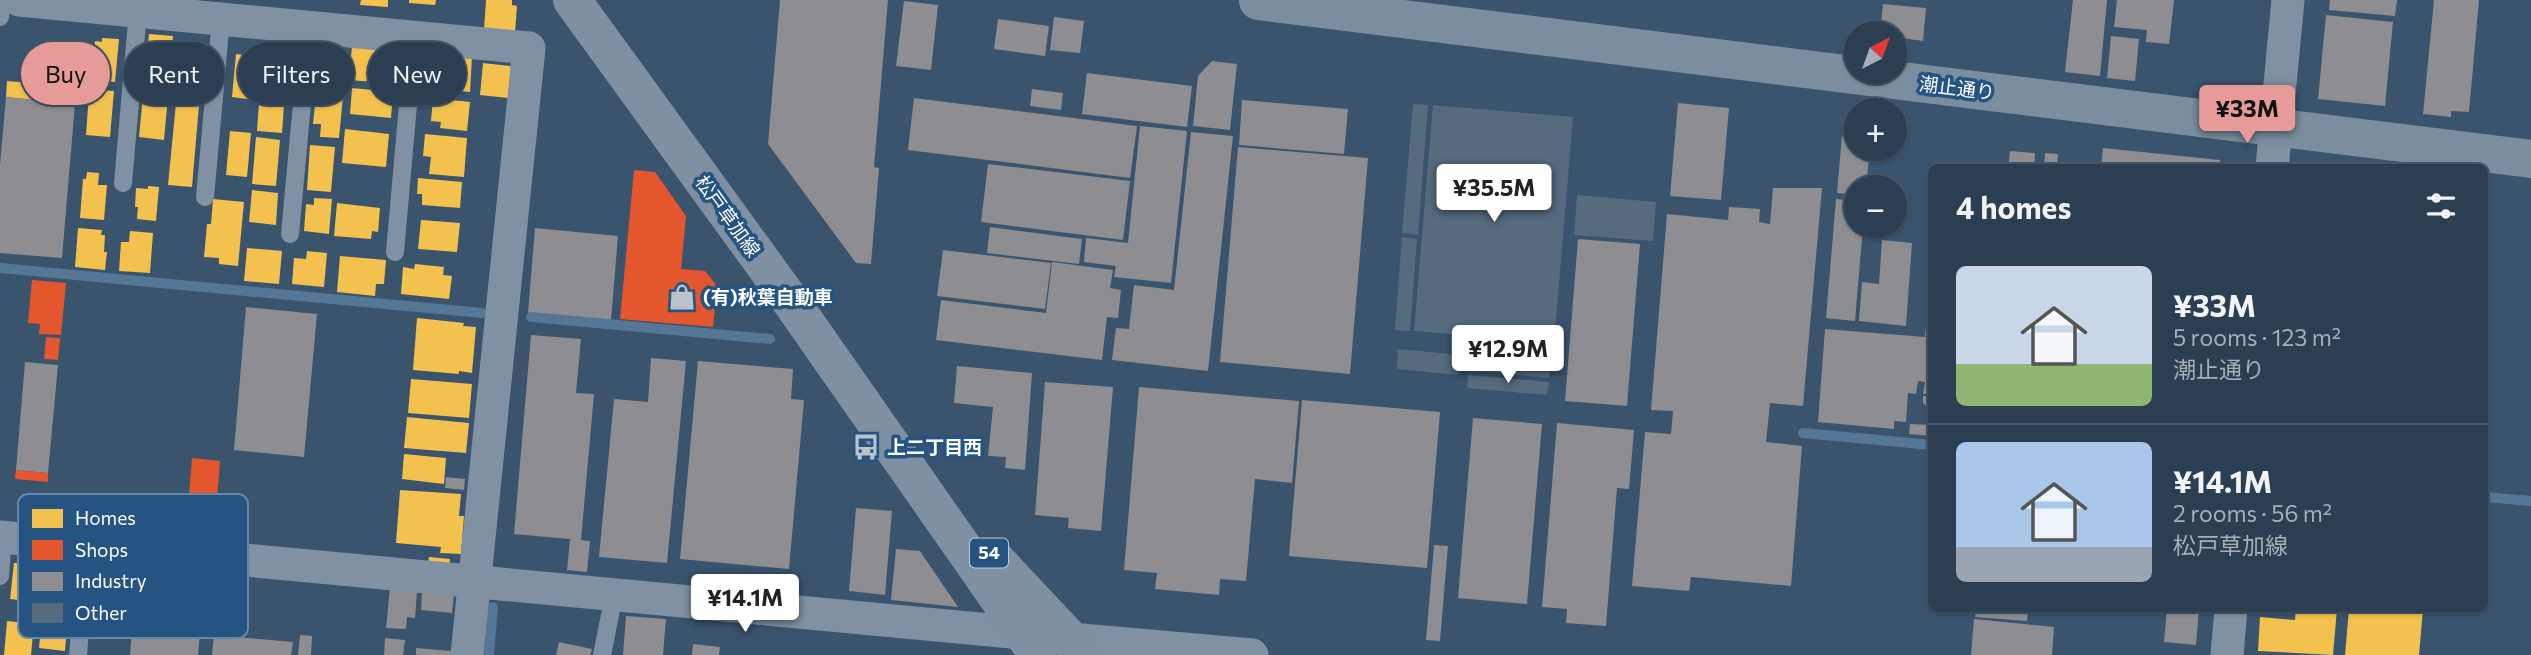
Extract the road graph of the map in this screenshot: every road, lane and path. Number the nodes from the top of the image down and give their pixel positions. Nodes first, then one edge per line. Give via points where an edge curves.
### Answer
1 (2, 0) edge
2 (19, 0) edge
3 (572, 0) edge
4 (1258, 0) edge
5 (2288, 0) edge
6 (138, 11) junction
7 (0, 18) edge
8 (221, 19) junction
9 (309, 27) junction
10 (414, 37) junction
11 (2276, 127) junction
12 (2531, 159) edge
13 (2272, 164) edge
14 (123, 183) dead end
15 (205, 197) dead end
16 (290, 234) dead end
17 (395, 252) dead end
18 (2, 538) edge
19 (248, 561) edge
20 (0, 576) edge
21 (473, 582) junction
22 (614, 595) junction
23 (2231, 612) edge
24 (1053, 646) edge
25 (467, 655) edge
26 (602, 655) edge
27 (1252, 655) edge
28 (2227, 655) edge

1 - 7 lane
2 - 6 street
3 - 24 main road, 松戸草加線 / 54 via 908,466
4 - 11 street, 潮止通り
5 - 11 street
6 - 8 street
6 - 14 lane
8 - 9 street
8 - 15 lane
9 - 10 street
9 - 16 lane
10 - 17 lane
10 - 21 street via 529,48
11 - 12 street, 潮止通り
11 - 13 street
18 - 20 lane
19 - 21 street
21 - 22 street
21 - 25 street
22 - 24 street
22 - 26 lane
23 - 28 street
24 - 27 street

